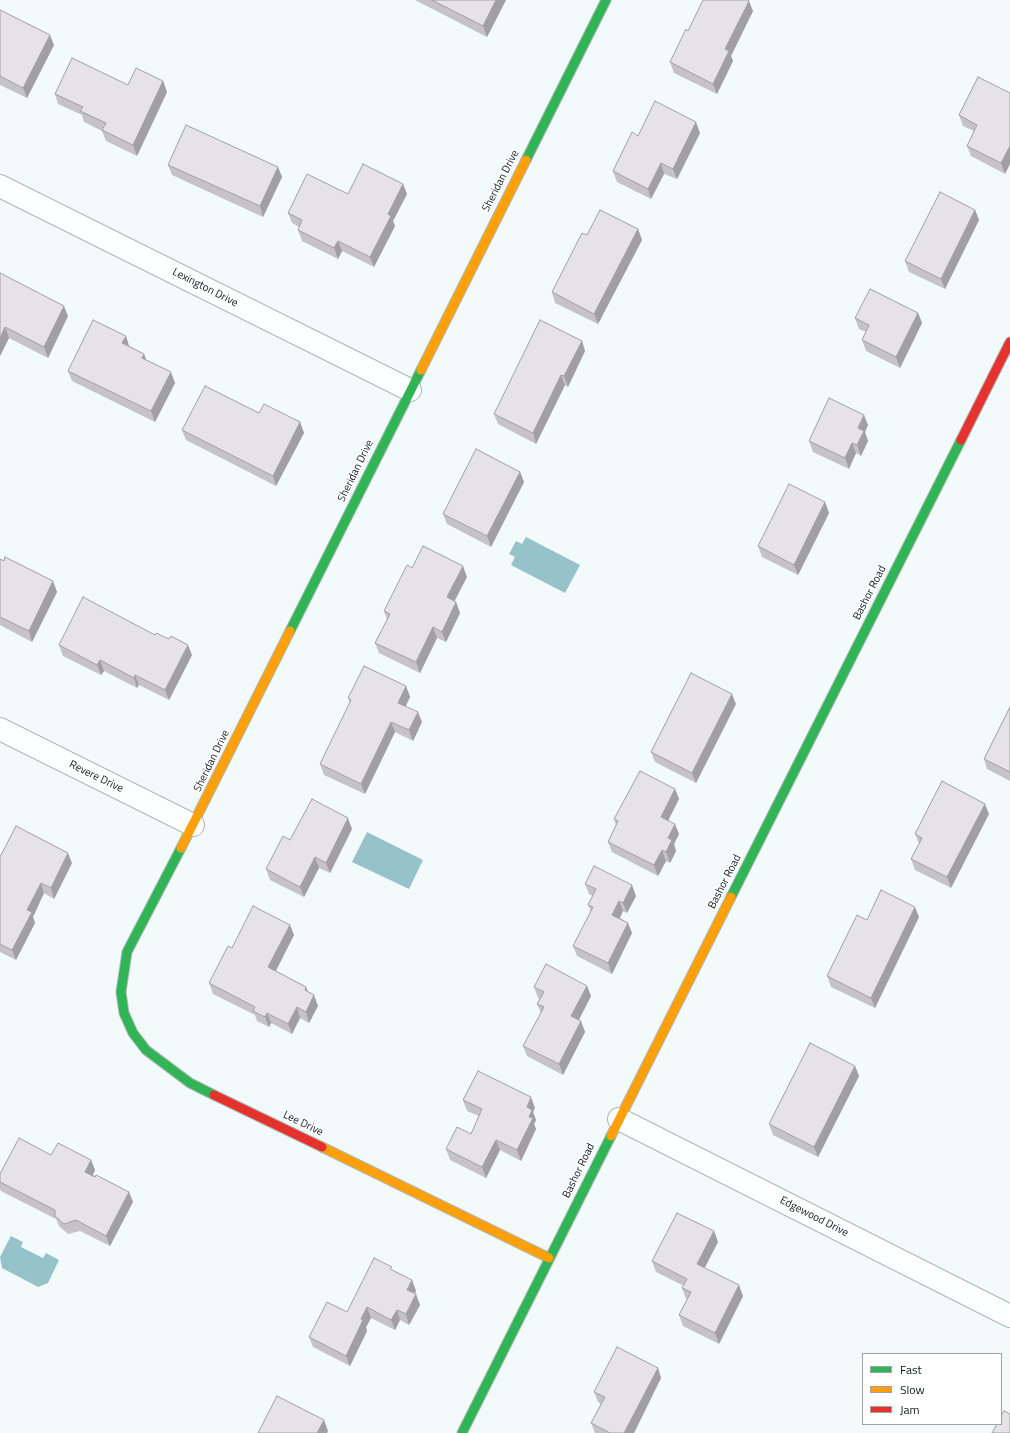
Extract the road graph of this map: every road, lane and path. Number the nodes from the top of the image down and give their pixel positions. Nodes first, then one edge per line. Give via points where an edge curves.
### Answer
1 (606, 0) edge
2 (0, 186) edge
3 (1010, 342) edge
4 (410, 390) junction
5 (0, 729) edge
6 (193, 825) junction
7 (127, 952) joint
8 (618, 1119) junction
9 (549, 1258) junction
10 (1010, 1316) edge
11 (462, 1433) edge

1 - 4 street, Sheridan Drive
2 - 4 street, Lexington Drive
3 - 8 street, Bashor Road
4 - 6 street, Sheridan Drive
5 - 6 street, Revere Drive
6 - 7 street, Sheridan Drive
7 - 9 street, Lee Drive via 121,992 124,1013 133,1033 146,1050 160,1062 190,1083
8 - 9 street, Bashor Road
8 - 10 street, Edgewood Drive
9 - 11 street, Bashor Road

